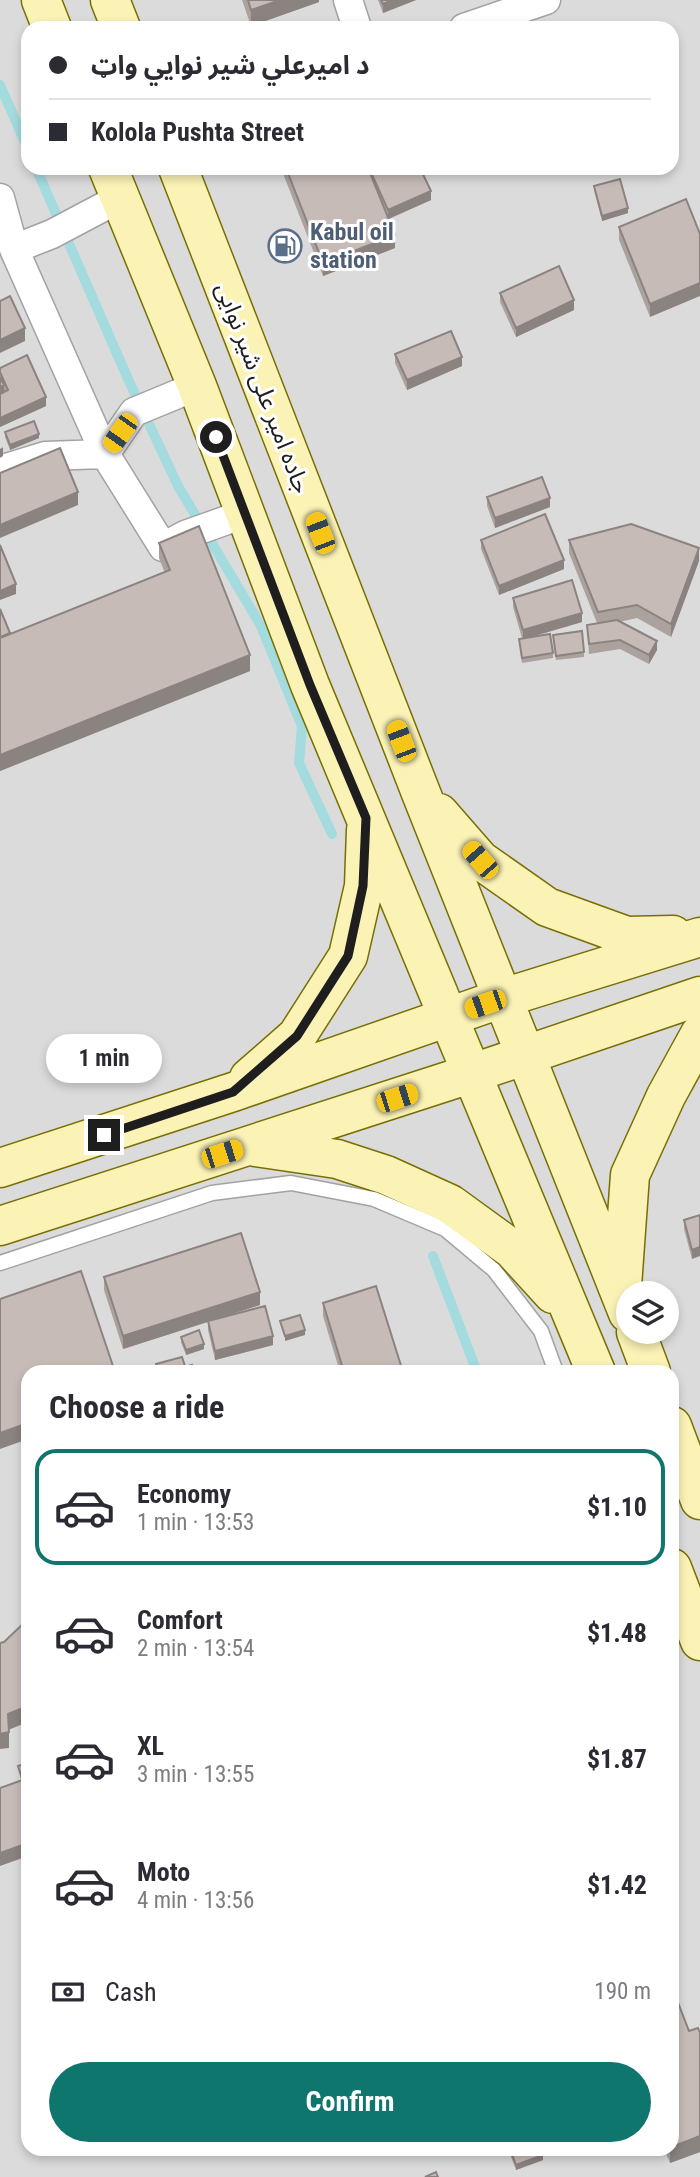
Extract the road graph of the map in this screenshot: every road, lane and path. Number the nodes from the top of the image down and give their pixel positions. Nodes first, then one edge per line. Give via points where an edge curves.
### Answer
1 (41, 0) edge
2 (110, 0) edge
3 (348, 0) edge
4 (546, 0) edge
5 (49, 21) edge
6 (118, 21) edge
7 (355, 21) edge
8 (484, 21) edge
9 (181, 175) edge
10 (114, 183) edge
11 (0, 198) edge
12 (14, 249) junction
13 (197, 386) junction
14 (105, 454) junction
15 (0, 470) edge
16 (244, 514) junction
17 (421, 793) junction
18 (366, 818) junction
19 (700, 936) edge
20 (700, 996) edge
21 (503, 998) junction
22 (449, 1017) junction
23 (700, 1034) edge
24 (526, 1056) junction
25 (473, 1073) junction
26 (233, 1092) junction
27 (246, 1146) junction
28 (0, 1168) edge
29 (0, 1226) edge
30 (0, 1263) edge
31 (616, 1281) edge
32 (626, 1281) edge
33 (572, 1315) junction
34 (640, 1344) edge
35 (553, 1365) edge
36 (593, 1365) edge
37 (648, 1365) edge
38 (684, 1440) edge
39 (700, 1500) edge
40 (679, 1586) edge
41 (700, 1641) edge

1 - 5 main road
2 - 6 main road
3 - 7 street
4 - 8 street
9 - 17 main road, جاده امیر علی شیر نوایی
10 - 12 street via 52,234
10 - 13 main road
11 - 12 street
12 - 14 street
13 - 14 street via 134,412
13 - 16 main road
14 - 15 street via 45,456
14 - 16 street via 174,541
16 - 18 main road
17 - 19 main road via 480,860 547,908 627,936
17 - 21 main road, جاده امیر علی شیر نوایی
18 - 22 main road
18 - 26 main road via 363,886 348,956 297,1036
19 - 21 main road
20 - 24 main road
21 - 22 main road
21 - 24 main road, جاده امیر علی شیر نوایی
22 - 25 main road
22 - 26 main road
23 - 32 main road via 630,1175
24 - 25 main road
24 - 31 main road, جاده امیر علی شیر نوایی
25 - 27 main road
25 - 33 main road
26 - 28 main road
27 - 29 main road
27 - 33 main road via 337,1159 450,1204 512,1249
30 - 35 lane via 212,1193 291,1183 374,1199 445,1229 494,1270 541,1331
33 - 36 main road
34 - 37 main road
38 - 39 main road
40 - 41 main road

